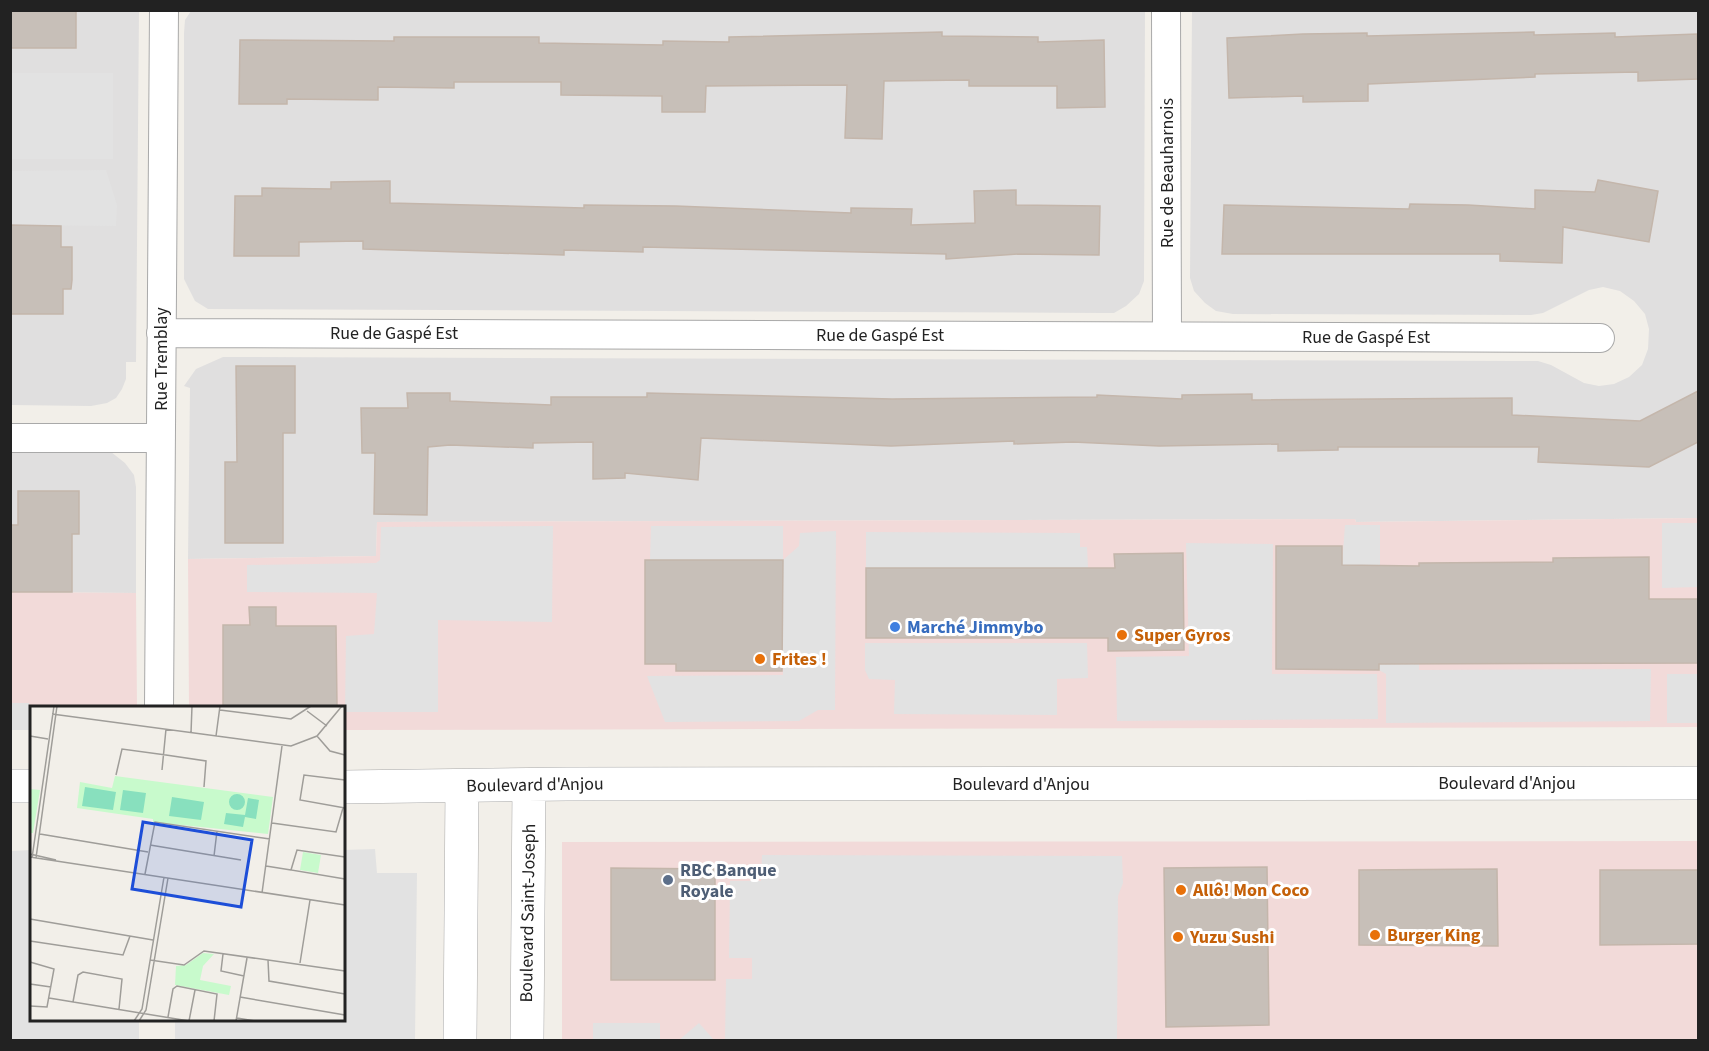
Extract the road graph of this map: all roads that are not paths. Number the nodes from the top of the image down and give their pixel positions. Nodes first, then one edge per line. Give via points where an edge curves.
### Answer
1 (164, 10) edge
2 (1166, 10) edge
3 (161, 333) junction
4 (1167, 336) junction
5 (1600, 338) dead end
6 (10, 438) edge
7 (161, 438) junction
8 (159, 706) edge
9 (1698, 783) edge
10 (529, 785) junction
11 (10, 786) edge
12 (30, 786) edge
13 (462, 786) junction
14 (345, 787) edge
15 (460, 1041) edge
16 (527, 1041) edge

1 - 3 street, Rue Tremblay
2 - 4 street, Rue de Beauharnois
3 - 4 street, Rue de Gaspé Est
3 - 7 street, Rue Tremblay
4 - 5 street, Rue de Gaspé Est
6 - 7 street
7 - 8 street, Rue Tremblay
9 - 10 street, Boulevard d'Anjou
10 - 13 street, Boulevard d'Anjou
10 - 16 street, Boulevard Saint-Joseph
11 - 12 street
13 - 14 street, Boulevard d'Anjou
13 - 15 street

